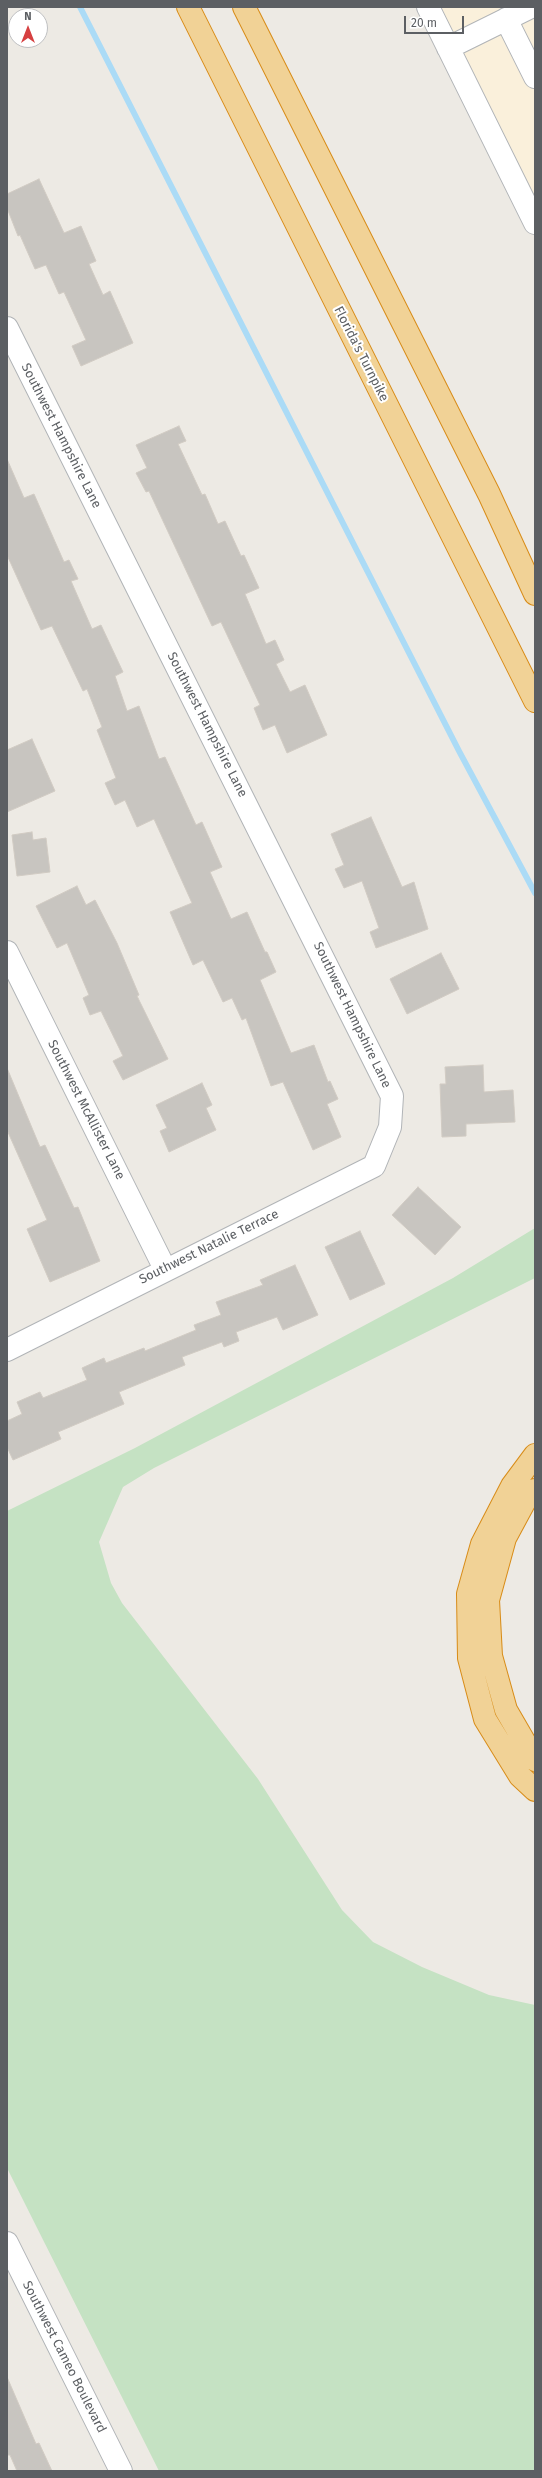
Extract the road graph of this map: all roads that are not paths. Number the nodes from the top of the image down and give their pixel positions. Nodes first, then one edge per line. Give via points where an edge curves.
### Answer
1 (188, 7) edge
2 (244, 7) edge
3 (428, 7) edge
4 (531, 7) edge
5 (506, 19) junction
6 (448, 48) junction
7 (535, 77) edge
8 (528, 191) edge
9 (535, 223) edge
10 (7, 328) edge
11 (489, 494) junction
12 (535, 564) edge
13 (535, 594) edge
14 (535, 701) edge
15 (7, 952) edge
16 (390, 1127) joint
17 (165, 1268) junction
18 (7, 1350) edge
19 (535, 1455) edge
20 (535, 1490) edge
21 (535, 1760) edge
22 (535, 1790) edge
23 (7, 2243) edge
24 (121, 2471) edge

1 - 14 highway, Florida's Turnpike
2 - 11 highway
3 - 6 street
4 - 5 street
5 - 6 street
5 - 7 street
6 - 8 street
8 - 9 street
10 - 16 street, Southwest Hampshire Lane via 374,1058 392,1096
11 - 12 highway
11 - 13 highway
15 - 17 street, Southwest McAllister Lane
16 - 17 street, Southwest Natalie Terrace via 374,1166
17 - 18 street, Southwest Natalie Terrace
19 - 22 highway via 512,1486 482,1544 468,1594 469,1658 484,1719 520,1776
20 - 21 highway via 526,1499 505,1538 488,1600 491,1656 506,1710
23 - 24 street, Southwest Cameo Boulevard

